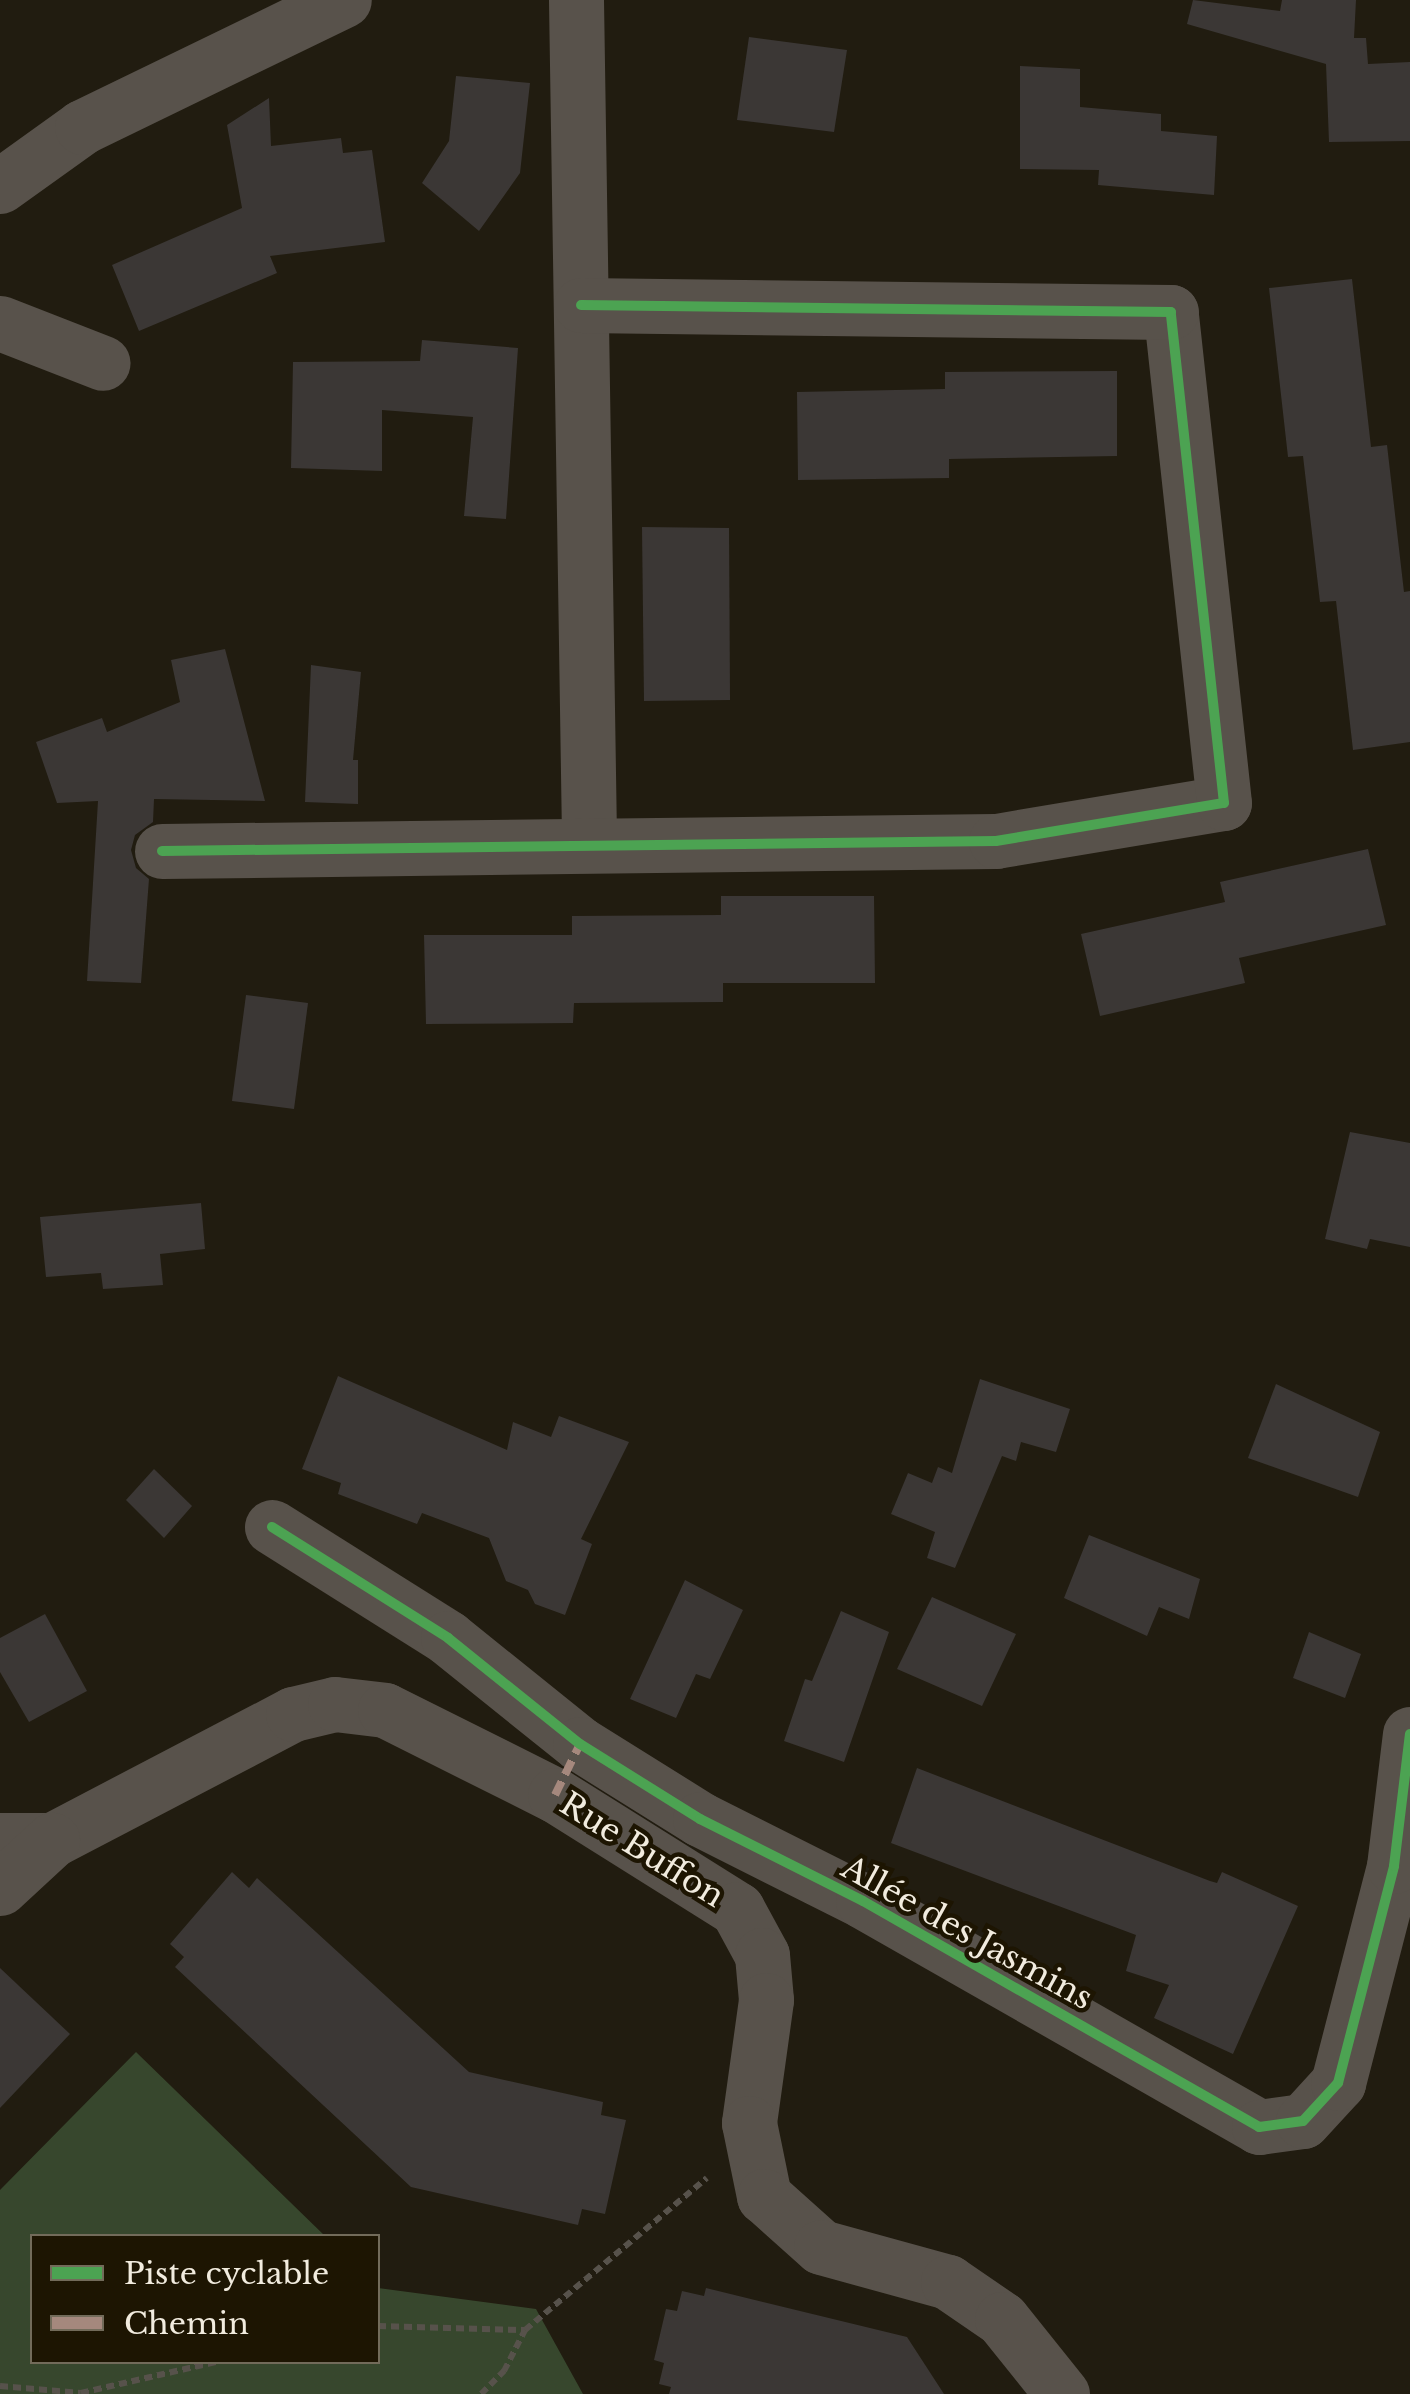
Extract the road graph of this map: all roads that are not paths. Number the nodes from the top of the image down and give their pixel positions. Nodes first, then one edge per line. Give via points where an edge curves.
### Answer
1 (344, 0) edge
2 (576, 0) edge
3 (0, 186) edge
4 (581, 305) junction
5 (0, 323) edge
6 (103, 363) dead end
7 (590, 841) junction
8 (162, 851) dead end
9 (272, 1527) dead end
10 (1410, 1734) edge
11 (26, 1840) edge
12 (1402, 1866) edge
13 (0, 1888) edge
14 (1062, 2394) edge

1 - 3 street via 82,126
2 - 4 street
4 - 7 street
4 - 7 street via 1171,312 1224,803 996,841
5 - 6 street
7 - 8 street
9 - 12 street, Allée des Jasmins via 448,1638 580,1744 700,1818 863,1901 1259,2127 1304,2121 1338,2083
10 - 12 street, Allée des Jasmins
11 - 13 street, Rue Buffon
11 - 14 street, Rue Buffon via 293,1714 335,1704 385,1710 504,1769 737,1908 763,1970 766,2000 749,2123 764,2196 821,2246 948,2282 1002,2319

